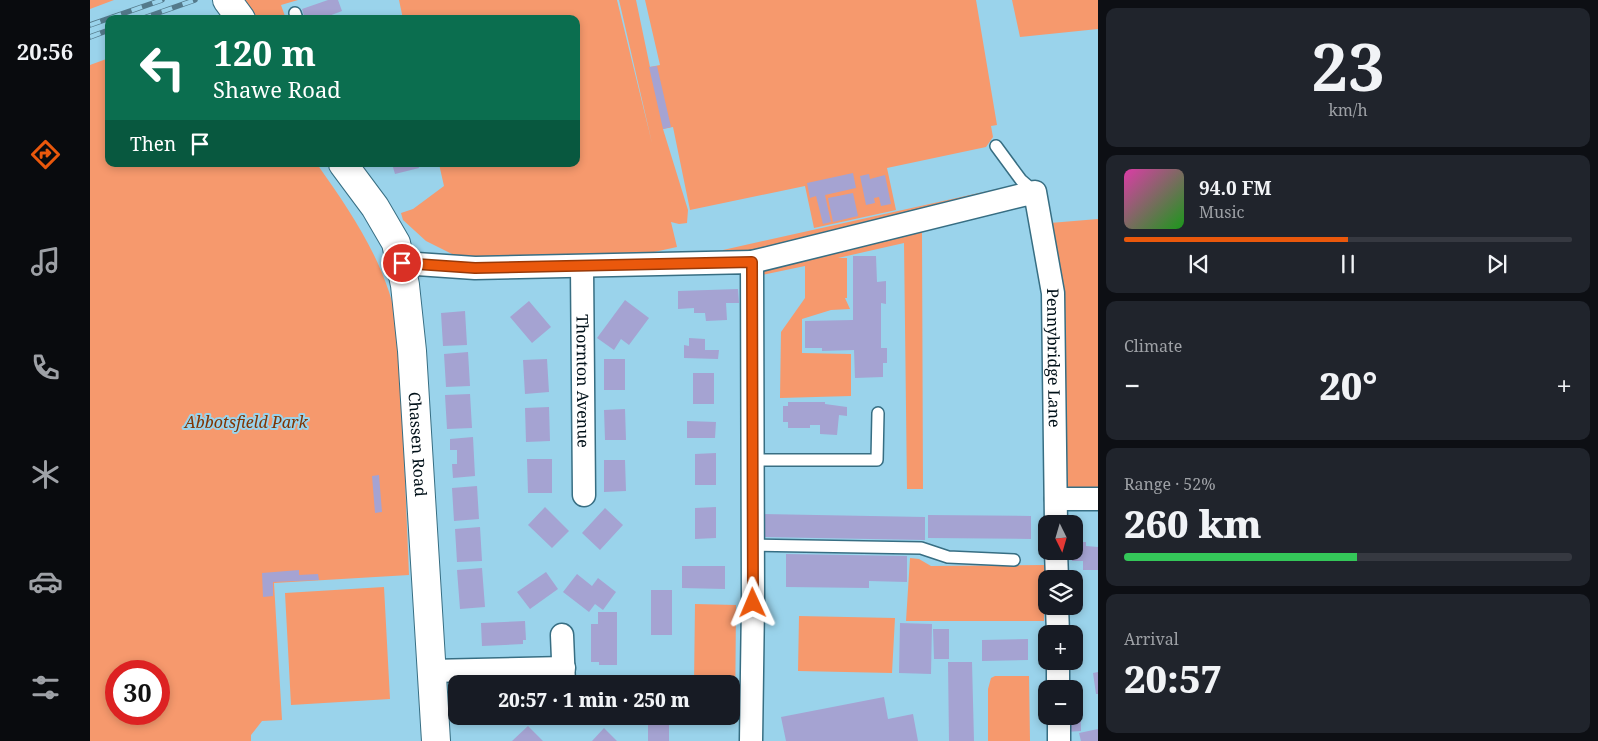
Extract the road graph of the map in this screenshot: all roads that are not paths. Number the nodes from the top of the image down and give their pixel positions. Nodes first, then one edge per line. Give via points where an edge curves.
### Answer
1 (996, 146) dead end
2 (352, 168) edge
3 (1036, 192) junction
4 (752, 262) junction
5 (402, 263) junction
6 (582, 267) junction
7 (878, 413) dead end
8 (752, 460) junction
9 (584, 495) dead end
10 (1056, 499) junction
11 (1098, 499) edge
12 (1056, 515) edge
13 (753, 545) junction
14 (1014, 560) dead end
15 (562, 635) dead end
16 (430, 671) junction
17 (537, 675) edge
18 (564, 675) edge
19 (1059, 725) edge
20 (436, 741) edge
21 (751, 741) edge
22 (1059, 741) edge

1 - 3 lane via 1021,180
2 - 5 street, Chassen Road via 386,224
3 - 4 street
3 - 10 street, Pennybridge Lane via 1053,300
4 - 6 street
4 - 8 street
5 - 6 street via 475,268
5 - 16 street, Chassen Road via 412,351
6 - 9 street, Thornton Avenue
7 - 8 lane via 877,460
8 - 13 street
10 - 11 street
10 - 12 street, Pennybridge Lane
13 - 14 lane via 921,548 948,557
13 - 21 street
15 - 18 street
16 - 17 street
16 - 20 street, Chassen Road
19 - 22 street

